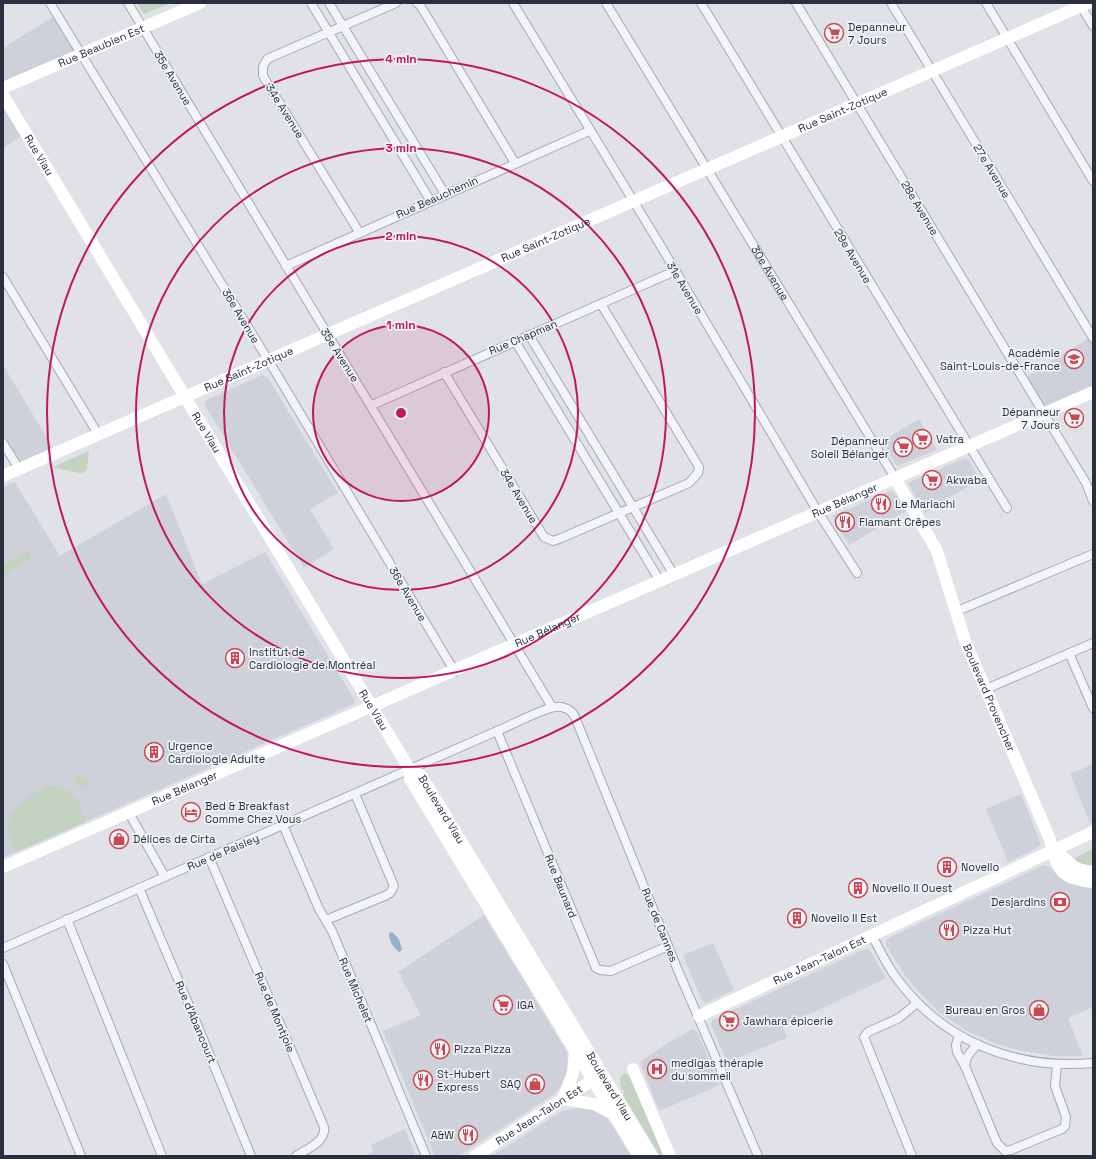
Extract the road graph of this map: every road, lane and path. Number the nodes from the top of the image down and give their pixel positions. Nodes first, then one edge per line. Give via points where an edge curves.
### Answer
1 (50, 3) edge
2 (128, 3) edge
3 (200, 3) edge
4 (311, 3) edge
5 (329, 3) edge
6 (396, 3) edge
7 (417, 3) edge
8 (513, 3) edge
9 (606, 3) edge
10 (701, 3) edge
11 (796, 3) edge
12 (891, 3) edge
13 (986, 3) edge
14 (1083, 4) edge
15 (1093, 26) edge
16 (343, 27) junction
17 (143, 28) junction
18 (329, 33) junction
19 (1007, 38) junction
20 (81, 54) junction
21 (932, 71) junction
22 (3, 88) edge
23 (3, 95) edge
24 (856, 104) junction
25 (589, 131) junction
26 (782, 136) junction
27 (515, 163) junction
28 (707, 169) junction
29 (1093, 181) edge
30 (445, 194) junction
31 (430, 200) junction
32 (633, 201) junction
33 (359, 232) junction
34 (286, 266) junction
35 (675, 271) junction
36 (3, 277) edge
37 (602, 304) junction
38 (328, 335) junction
39 (529, 335) junction
40 (1093, 338) edge
41 (515, 341) junction
42 (268, 360) junction
43 (444, 372) junction
44 (1093, 392) edge
45 (186, 397) junction
46 (372, 405) junction
47 (1044, 413) junction
48 (98, 434) junction
49 (3, 443) edge
50 (969, 446) junction
51 (19, 470) junction
52 (3, 476) edge
53 (895, 478) junction
54 (1093, 501) edge
55 (634, 507) junction
56 (1007, 508) dead end
57 (818, 512) junction
58 (620, 513) junction
59 (933, 543) joint
60 (1093, 554) edge
61 (858, 573) dead end
62 (674, 575) junction
63 (660, 581) junction
64 (956, 612) junction
65 (1093, 643) edge
66 (516, 644) junction
67 (1069, 653) junction
68 (455, 672) junction
69 (986, 689) junction
70 (372, 707) junction
71 (552, 707) junction
72 (1093, 708) edge
73 (497, 731) junction
74 (410, 770) junction
75 (355, 794) junction
76 (129, 813) junction
77 (284, 825) junction
78 (1093, 832) edge
79 (1054, 850) junction
80 (209, 857) junction
81 (3, 867) edge
82 (1093, 872) edge
83 (165, 877) junction
84 (1093, 882) edge
85 (139, 888) junction
86 (67, 919) junction
87 (326, 920) junction
88 (872, 935) junction
89 (668, 946) junction
90 (3, 948) edge
91 (3, 964) edge
92 (917, 1002) junction
93 (699, 1016) junction
94 (959, 1035) junction
95 (977, 1044) junction
96 (575, 1052) junction
97 (1093, 1063) edge
98 (1057, 1065) junction
99 (964, 1066) junction
100 (634, 1069) dead end
101 (597, 1077) junction
102 (563, 1100) junction
103 (614, 1115) junction
104 (81, 1156) edge
105 (162, 1156) edge
106 (251, 1156) edge
107 (296, 1156) edge
108 (426, 1156) edge
109 (475, 1156) edge
110 (639, 1156) edge
111 (652, 1156) edge
112 (670, 1156) edge
113 (758, 1156) edge
114 (912, 1156) edge

1 - 20 street, 36e Avenue
2 - 17 street, 35e Avenue
3 - 17 street, Rue Beaubien Est
4 - 18 street
5 - 16 street
6 - 16 street, 34e Avenue
7 - 27 street
8 - 25 street, 31e Avenue
9 - 28 street, 30e Avenue
10 - 26 street, 29e Avenue
11 - 24 street, 28e Avenue
12 - 21 street, 27e Avenue
13 - 19 street
14 - 15 street
14 - 19 street, Rue Saint-Zotique
16 - 18 street, 34e Avenue
16 - 30 street
17 - 20 street, Rue Beaubien Est
17 - 34 street, 35e Avenue
18 - 31 street
18 - 33 street, 34e Avenue via 267,60 263,67 263,76
19 - 21 street, Rue Saint-Zotique
19 - 29 street
20 - 22 street, Rue Beaubien Est
20 - 42 street, 36e Avenue
21 - 24 street, Rue Saint-Zotique
21 - 40 street, 27e Avenue
23 - 45 street, Rue Viau
24 - 26 street, Rue Saint-Zotique
24 - 47 street, 28e Avenue
25 - 27 street, Rue Beauchemin
25 - 32 street, 31e Avenue
26 - 28 street, Rue Saint-Zotique
26 - 50 street, 29e Avenue
27 - 30 street, Rue Beauchemin
28 - 32 street, Rue Saint-Zotique
28 - 53 street, 30e Avenue
30 - 31 street, Rue Beauchemin
31 - 33 street, Rue Beauchemin
32 - 35 street, 31e Avenue
32 - 38 street, Rue Saint-Zotique
33 - 34 street, Rue Beauchemin
34 - 38 street, 35e Avenue
35 - 37 street, Rue Chapman
35 - 57 street, 31e Avenue
36 - 48 street
37 - 39 street, Rue Chapman
37 - 55 street, 34e Avenue via 698,467 698,473 689,483
38 - 42 street, Rue Saint-Zotique
38 - 46 street, 35e Avenue
39 - 41 street, Rue Chapman
39 - 55 street
41 - 43 street, Rue Chapman
41 - 58 street
42 - 45 street, Rue Saint-Zotique
42 - 68 street, 36e Avenue
43 - 46 street, Rue Chapman
43 - 58 street, 34e Avenue via 544,537 554,541
44 - 47 street, Rue Bélanger
45 - 48 street, Rue Saint-Zotique
45 - 70 street, Rue Viau
46 - 66 street, 35e Avenue
47 - 50 street, Rue Bélanger
47 - 54 street, 28e Avenue via 1086,483
48 - 51 street, Rue Saint-Zotique
49 - 51 street
50 - 53 street, Rue Bélanger
50 - 56 street, 29e Avenue
51 - 52 street, Rue Saint-Zotique
53 - 57 street, Rue Bélanger
53 - 59 street, 30e Avenue
55 - 58 street, 34e Avenue
55 - 62 street
57 - 61 street, 31e Avenue
57 - 62 street, Rue Bélanger
58 - 63 street
59 - 64 street, Boulevard Provencher via 944,568
60 - 64 street
62 - 63 street, Rue Bélanger
63 - 66 street, Rue Bélanger
64 - 69 street, Boulevard Provencher
65 - 67 street
66 - 68 street, Rue Bélanger
66 - 71 street, 35e Avenue
67 - 69 street
67 - 72 street
68 - 70 street, Rue Bélanger
69 - 79 street, Boulevard Provencher
70 - 74 street, Rue Viau
70 - 76 street, Rue Bélanger
71 - 73 street, Rue de Paisley
71 - 89 street, Rue de Cannes via 565,708 575,717
73 - 74 street, Rue de Paisley
73 - 89 street, Rue Baunard via 596,968 611,971
74 - 75 street, Rue de Paisley
74 - 96 street, Boulevard Viau via 410,779
74 - 101 street, Boulevard Viau via 421,775
75 - 77 street, Rue de Paisley
75 - 87 street via 394,886 386,896
76 - 81 street, Rue Bélanger
76 - 83 street
77 - 80 street, Rue de Paisley
77 - 87 street, Rue Michelet
78 - 79 street, Rue Jean-Talon Est
79 - 82 street, Boulevard Provencher via 1072,867
79 - 84 street, Boulevard Provencher via 1054,861 1063,873 1076,880
79 - 88 street, Rue Jean-Talon Est
80 - 83 street, Rue de Paisley
80 - 107 street, Rue de Montjoie via 324,1127 324,1134 320,1140
83 - 85 street, Rue de Paisley
85 - 86 street, Rue de Paisley
85 - 106 street, Rue d'Abancourt
86 - 90 street, Rue de Paisley
86 - 105 street
87 - 108 street, Rue Michelet
88 - 92 street via 895,976
88 - 93 street, Rue Jean-Talon Est
89 - 93 street, Rue de Cannes
91 - 104 street
92 - 94 street via 935,1019
92 - 114 street via 899,1018 868,1032 864,1037
93 - 113 street, Rue de Cannes
94 - 95 street
94 - 99 street via 956,1048
95 - 98 street via 1009,1057
95 - 99 street
96 - 101 street, Boulevard Viau
96 - 102 street via 573,1073
97 - 98 street
98 - 99 street via 1055,1086 1066,1117 1066,1126 1007,1151 1002,1150 997,1143
100 - 112 street
101 - 102 street, Rue Jean-Talon Est
101 - 103 street, Boulevard Viau
101 - 111 street, Boulevard Viau
102 - 103 street via 594,1104
102 - 109 street, Rue Jean-Talon Est
103 - 110 street, Boulevard Viau

